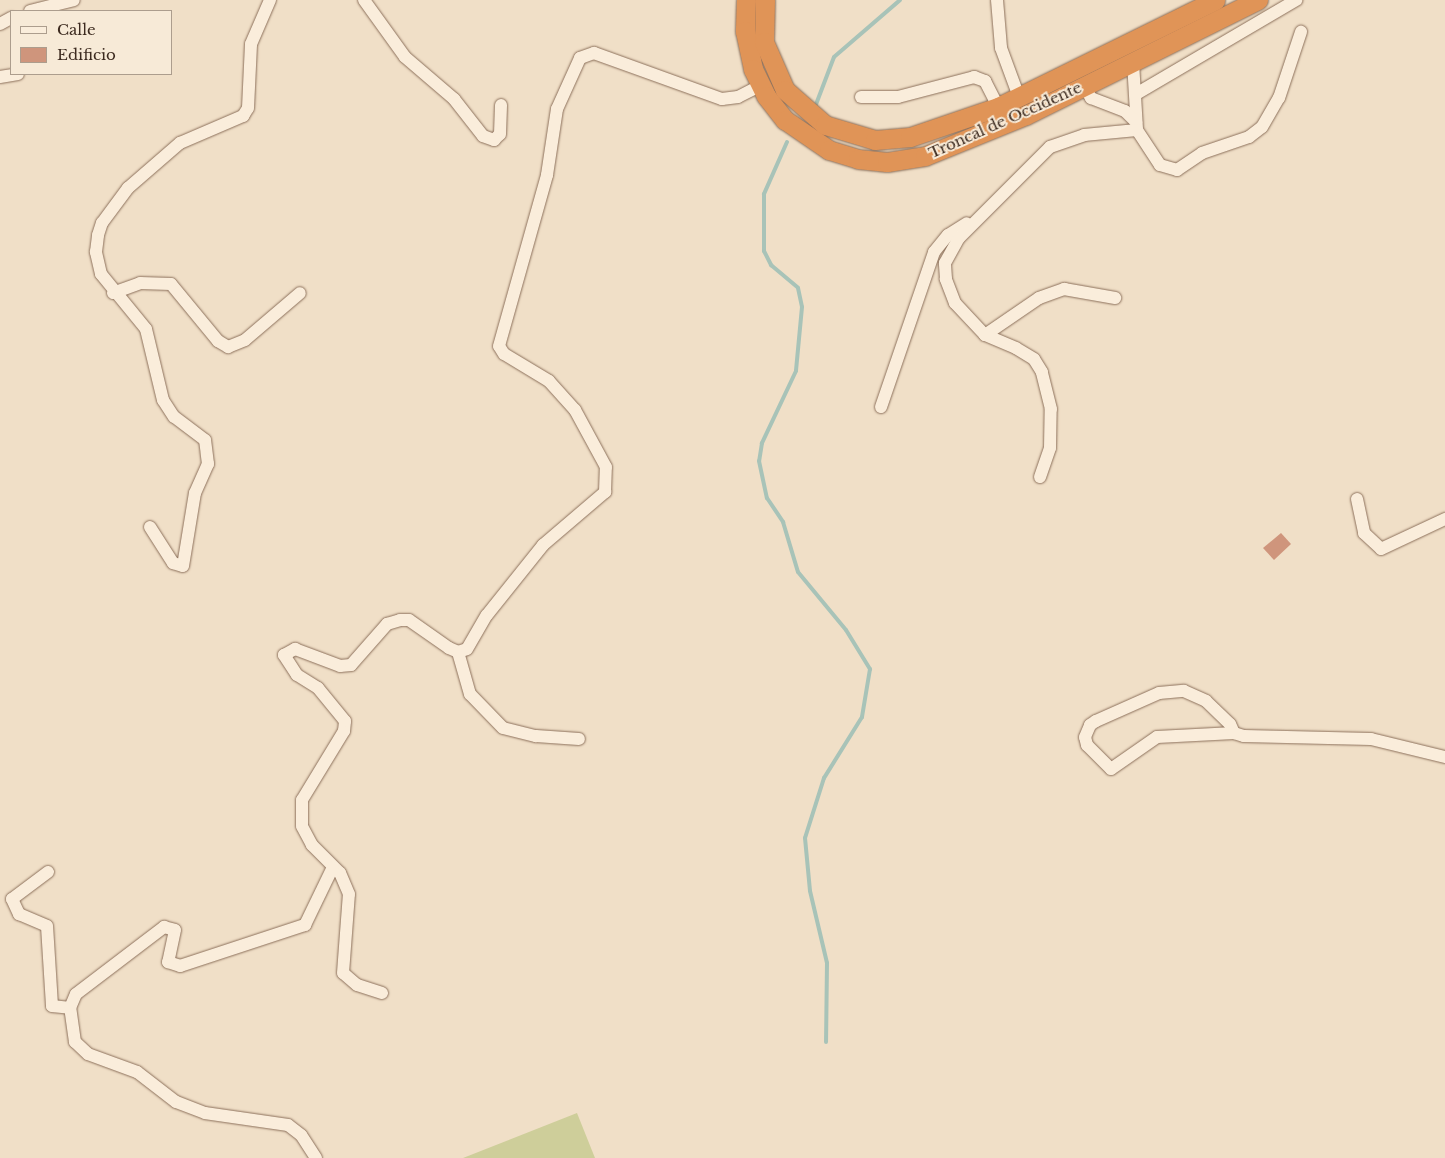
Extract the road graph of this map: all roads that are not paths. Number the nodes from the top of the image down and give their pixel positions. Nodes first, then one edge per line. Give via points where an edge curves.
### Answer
1 (74, 0) edge
2 (270, 0) edge
3 (364, 0) edge
4 (746, 0) edge
5 (765, 0) edge
6 (997, 0) edge
7 (1216, 0) edge
8 (1258, 0) edge
9 (1296, 0) edge
10 (34, 10) edge
11 (1301, 32) dead end
12 (1133, 62) junction
13 (760, 86) junction
14 (1084, 86) junction
15 (1136, 94) junction
16 (861, 97) dead end
17 (1019, 97) junction
18 (501, 105) dead end
19 (998, 107) junction
20 (1137, 126) junction
21 (986, 212) junction
22 (300, 292) dead end
23 (114, 293) junction
24 (1115, 298) dead end
25 (985, 335) junction
26 (882, 408) dead end
27 (1040, 477) dead end
28 (1357, 499) dead end
29 (1445, 519) edge
30 (150, 527) dead end
31 (458, 652) junction
32 (1234, 733) junction
33 (579, 739) dead end
34 (1445, 757) edge
35 (333, 867) junction
36 (48, 872) dead end
37 (382, 993) dead end
38 (70, 1008) junction
39 (316, 1158) edge

1 - 10 street
2 - 23 street via 251,44 248,108 243,116 180,143 128,188 102,223 97,264
3 - 18 street via 405,57 454,100 483,136 494,140 500,134
4 - 13 highway, Troncal de Occidente via 747,49
5 - 19 highway, Troncal de Occidente via 762,24 776,75 810,115 841,132 875,140 927,132
6 - 17 street via 1002,48
7 - 17 highway, Troncal de Occidente
8 - 12 highway, Troncal de Occidente
9 - 15 street
11 - 20 street via 1270,117 1249,137 1202,153 1177,170 1168,169 1153,158
12 - 14 highway, Troncal de Occidente
12 - 15 street
13 - 14 highway, Troncal de Occidente via 785,120 814,142 851,158 887,162 925,156
13 - 31 street via 738,97 722,98 594,53 580,58 557,109 547,175 499,346 504,354 549,381 575,410 606,467 608,479 605,492 543,545 487,615 467,649
14 - 20 street via 1091,98 1125,111
15 - 20 street
16 - 19 street via 898,97 974,77 985,81
17 - 19 highway, Troncal de Occidente
20 - 21 street via 1060,141 1050,147
21 - 25 street via 959,238 945,263 946,279 955,302
21 - 26 street via 948,235 934,252
22 - 23 street via 245,340 228,347 218,342 171,284 140,283
23 - 30 street via 146,328 163,400 174,417 205,440 208,464 195,494 183,566 173,563
24 - 25 street via 1064,289 1039,298
25 - 27 street via 1034,359 1042,372 1051,409 1050,448
28 - 29 street via 1364,533 1381,548
31 - 33 street via 470,694 502,728 536,736
31 - 35 street via 409,620 387,624 351,665 340,666 295,649 286,651 287,661 297,675 318,688 345,720 344,731 302,800 302,826 312,845
32 - 32 street via 1230,724 1206,702 1184,691 1172,691 1096,721 1085,731 1085,737 1087,746 1111,769 1157,737
32 - 34 street via 1258,737 1371,739
35 - 37 street via 349,894 343,972 357,985
35 - 38 street via 305,925 180,966 168,962 175,930 164,927 76,994
36 - 38 street via 12,899 19,914 47,926 52,1006
38 - 39 street via 75,1042 88,1054 137,1072 176,1102 205,1113 288,1125 301,1135

